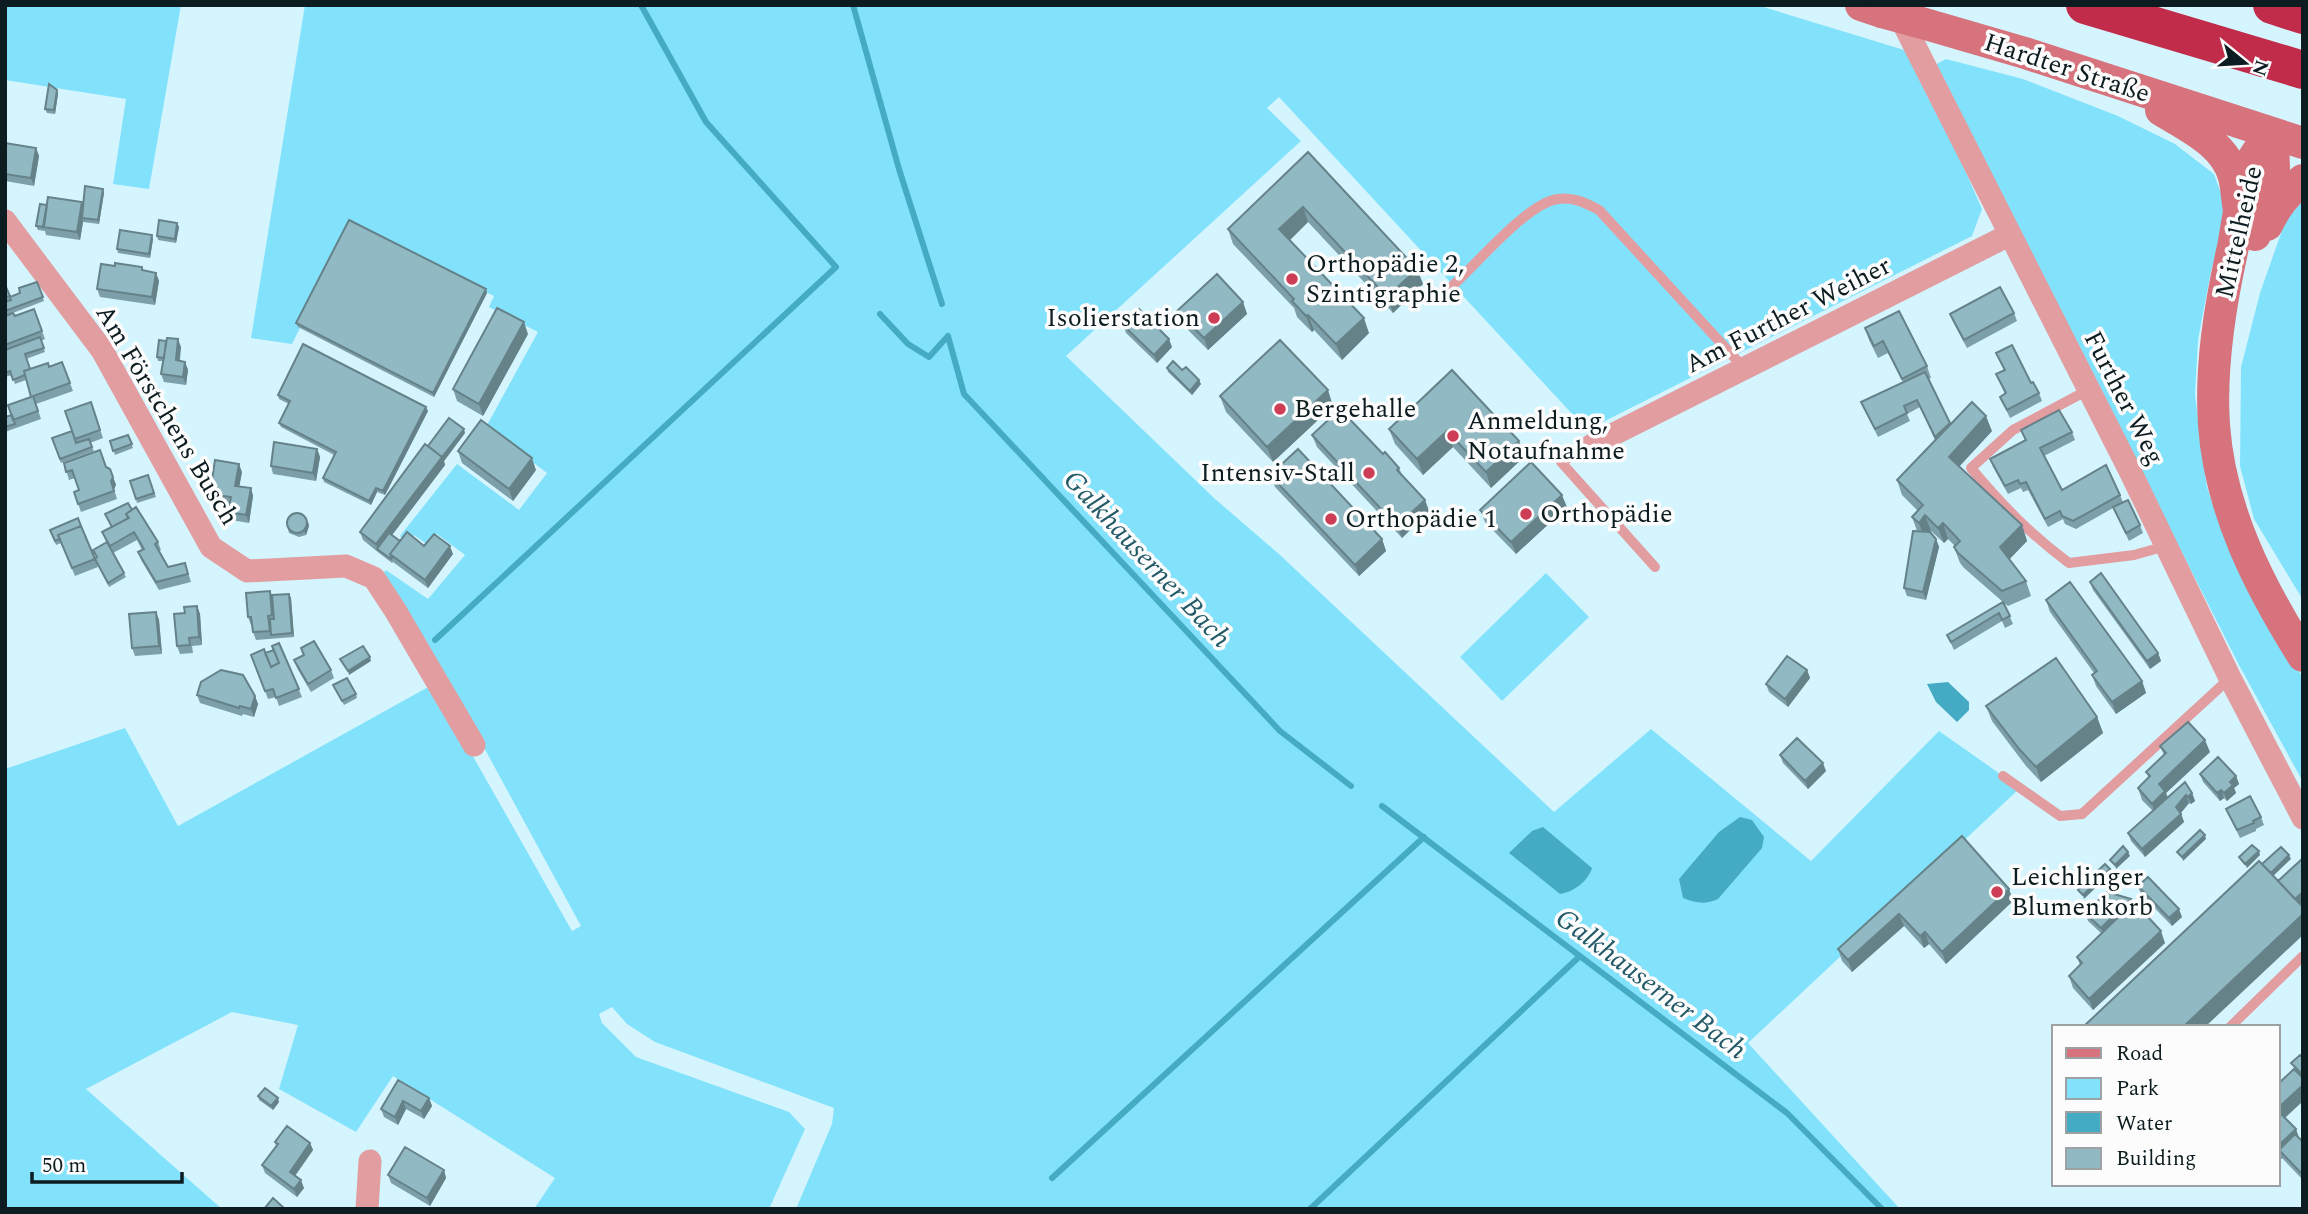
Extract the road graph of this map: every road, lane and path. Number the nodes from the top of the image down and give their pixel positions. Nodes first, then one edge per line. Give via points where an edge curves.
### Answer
1 (2085, 5) edge
2 (2272, 5) edge
3 (1888, 11) edge
4 (2303, 15) edge
5 (2303, 70) edge
6 (2111, 82) junction
7 (2273, 134) junction
8 (2303, 144) edge
9 (2303, 180) edge
10 (2239, 215) junction
11 (5, 221) edge
12 (2009, 235) junction
13 (2243, 273) junction
14 (1441, 296) dead end
15 (1743, 367) junction
16 (2215, 381) junction
17 (2088, 390) junction
18 (1592, 445) joint
19 (2166, 545) junction
20 (1655, 567) dead end
21 (2303, 656) edge
22 (2230, 678) junction
23 (474, 746) dead end
24 (2003, 776) dead end
25 (2303, 818) edge
26 (2303, 956) edge
27 (2232, 1025) edge
28 (370, 1161) dead end
29 (367, 1209) edge

1 - 5 highway
2 - 4 highway
3 - 6 main road, Hardter Straße
3 - 12 street, Further Weg
6 - 7 main road, Hardter Straße
6 - 10 main road via 2216,146 2234,176
7 - 8 main road, Hardter Straße
7 - 10 main road, Mittelheide via 2251,161
7 - 13 main road, Mittelheide via 2274,170
9 - 13 main road via 2277,205
10 - 16 main road, Mittelheide via 2217,332
11 - 23 street, Am Förstchens Busch via 103,350 211,547 247,570 346,566 374,578
12 - 15 street, Am Further Weiher
12 - 17 street, Further Weg
13 - 16 main road, Mittelheide
14 - 15 lane via 1534,208 1556,199 1579,200 1599,210
15 - 18 street, Am Further Weiher
16 - 21 main road, Mittelheide via 2214,426 2235,523 2269,600
17 - 19 street, Further Weg
17 - 19 lane via 2014,430 1971,468 2004,508 2069,563 2134,555
18 - 20 lane via 1561,462
19 - 22 street, Further Weg
22 - 24 lane via 2082,814 2060,816
22 - 25 street, Further Weg
26 - 27 lane
28 - 29 street

